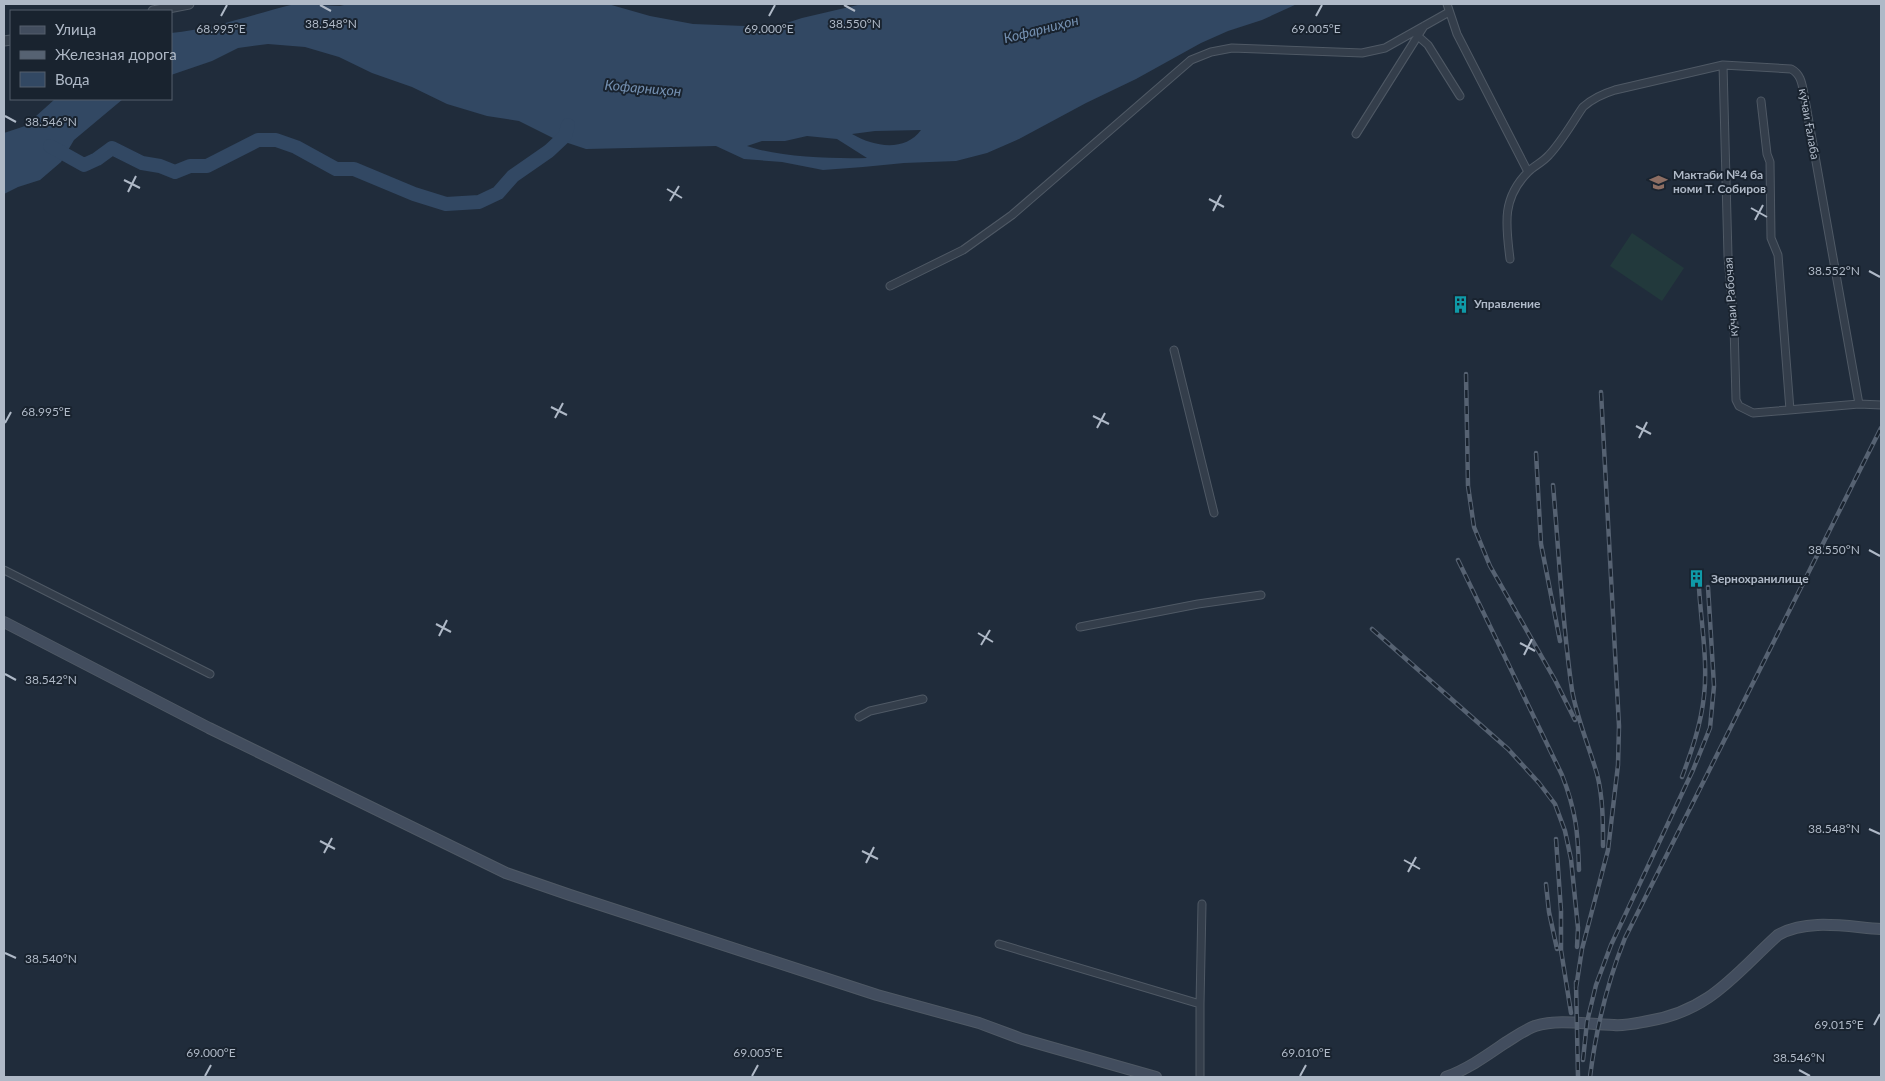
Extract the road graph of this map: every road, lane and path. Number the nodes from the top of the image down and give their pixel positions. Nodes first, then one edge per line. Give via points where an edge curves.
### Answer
1 (189, 4) edge
2 (1447, 4) edge
3 (158, 10) edge
4 (1449, 12) junction
5 (1425, 26) junction
6 (1419, 36) junction
7 (1723, 66) junction
8 (1460, 96) dead end
9 (1760, 101) dead end
10 (1356, 134) dead end
11 (1528, 172) junction
12 (1510, 260) dead end
13 (890, 286) dead end
14 (1174, 350) dead end
15 (1859, 404) junction
16 (1880, 405) edge
17 (1790, 410) junction
18 (1214, 513) dead end
19 (4, 570) edge
20 (1261, 595) dead end
21 (4, 622) edge
22 (1080, 627) dead end
23 (210, 674) dead end
24 (923, 699) dead end
25 (858, 717) dead end
26 (1202, 904) dead end
27 (1881, 929) edge
28 (999, 944) dead end
29 (1200, 1004) junction
30 (1469, 1067) junction
31 (1156, 1077) edge
32 (1200, 1077) edge
33 (1446, 1077) edge
34 (1462, 1077) edge

1 - 3 street
2 - 4 street
4 - 5 street
4 - 11 street via 1457,34
5 - 6 street
5 - 13 street via 1385,48 1362,53 1232,48 1191,60 1012,215 963,250
6 - 8 street
6 - 10 street
7 - 11 street, кӯчаи Ғалаба via 1602,94 1590,100 1548,157
7 - 15 street, кӯчаи Ғалаба via 1785,68 1794,71 1801,79
7 - 17 street, кӯчаи Рабочая via 1736,400 1739,406 1753,413
9 - 17 street via 1770,162 1771,238 1778,255
11 - 12 street, кӯчаи Ғалаба via 1512,194 1507,209
14 - 18 street
15 - 16 street
15 - 17 street, кӯчаи Рабочая
19 - 23 street
20 - 22 street
21 - 31 main road via 209,728 506,873 877,995
24 - 25 street via 870,711
26 - 29 street
27 - 30 main road via 1814,925 1786,931 1722,990 1687,1010 1665,1018 1616,1026 1576,1022 1535,1026
28 - 29 street
29 - 32 street
30 - 33 main road
30 - 34 street

